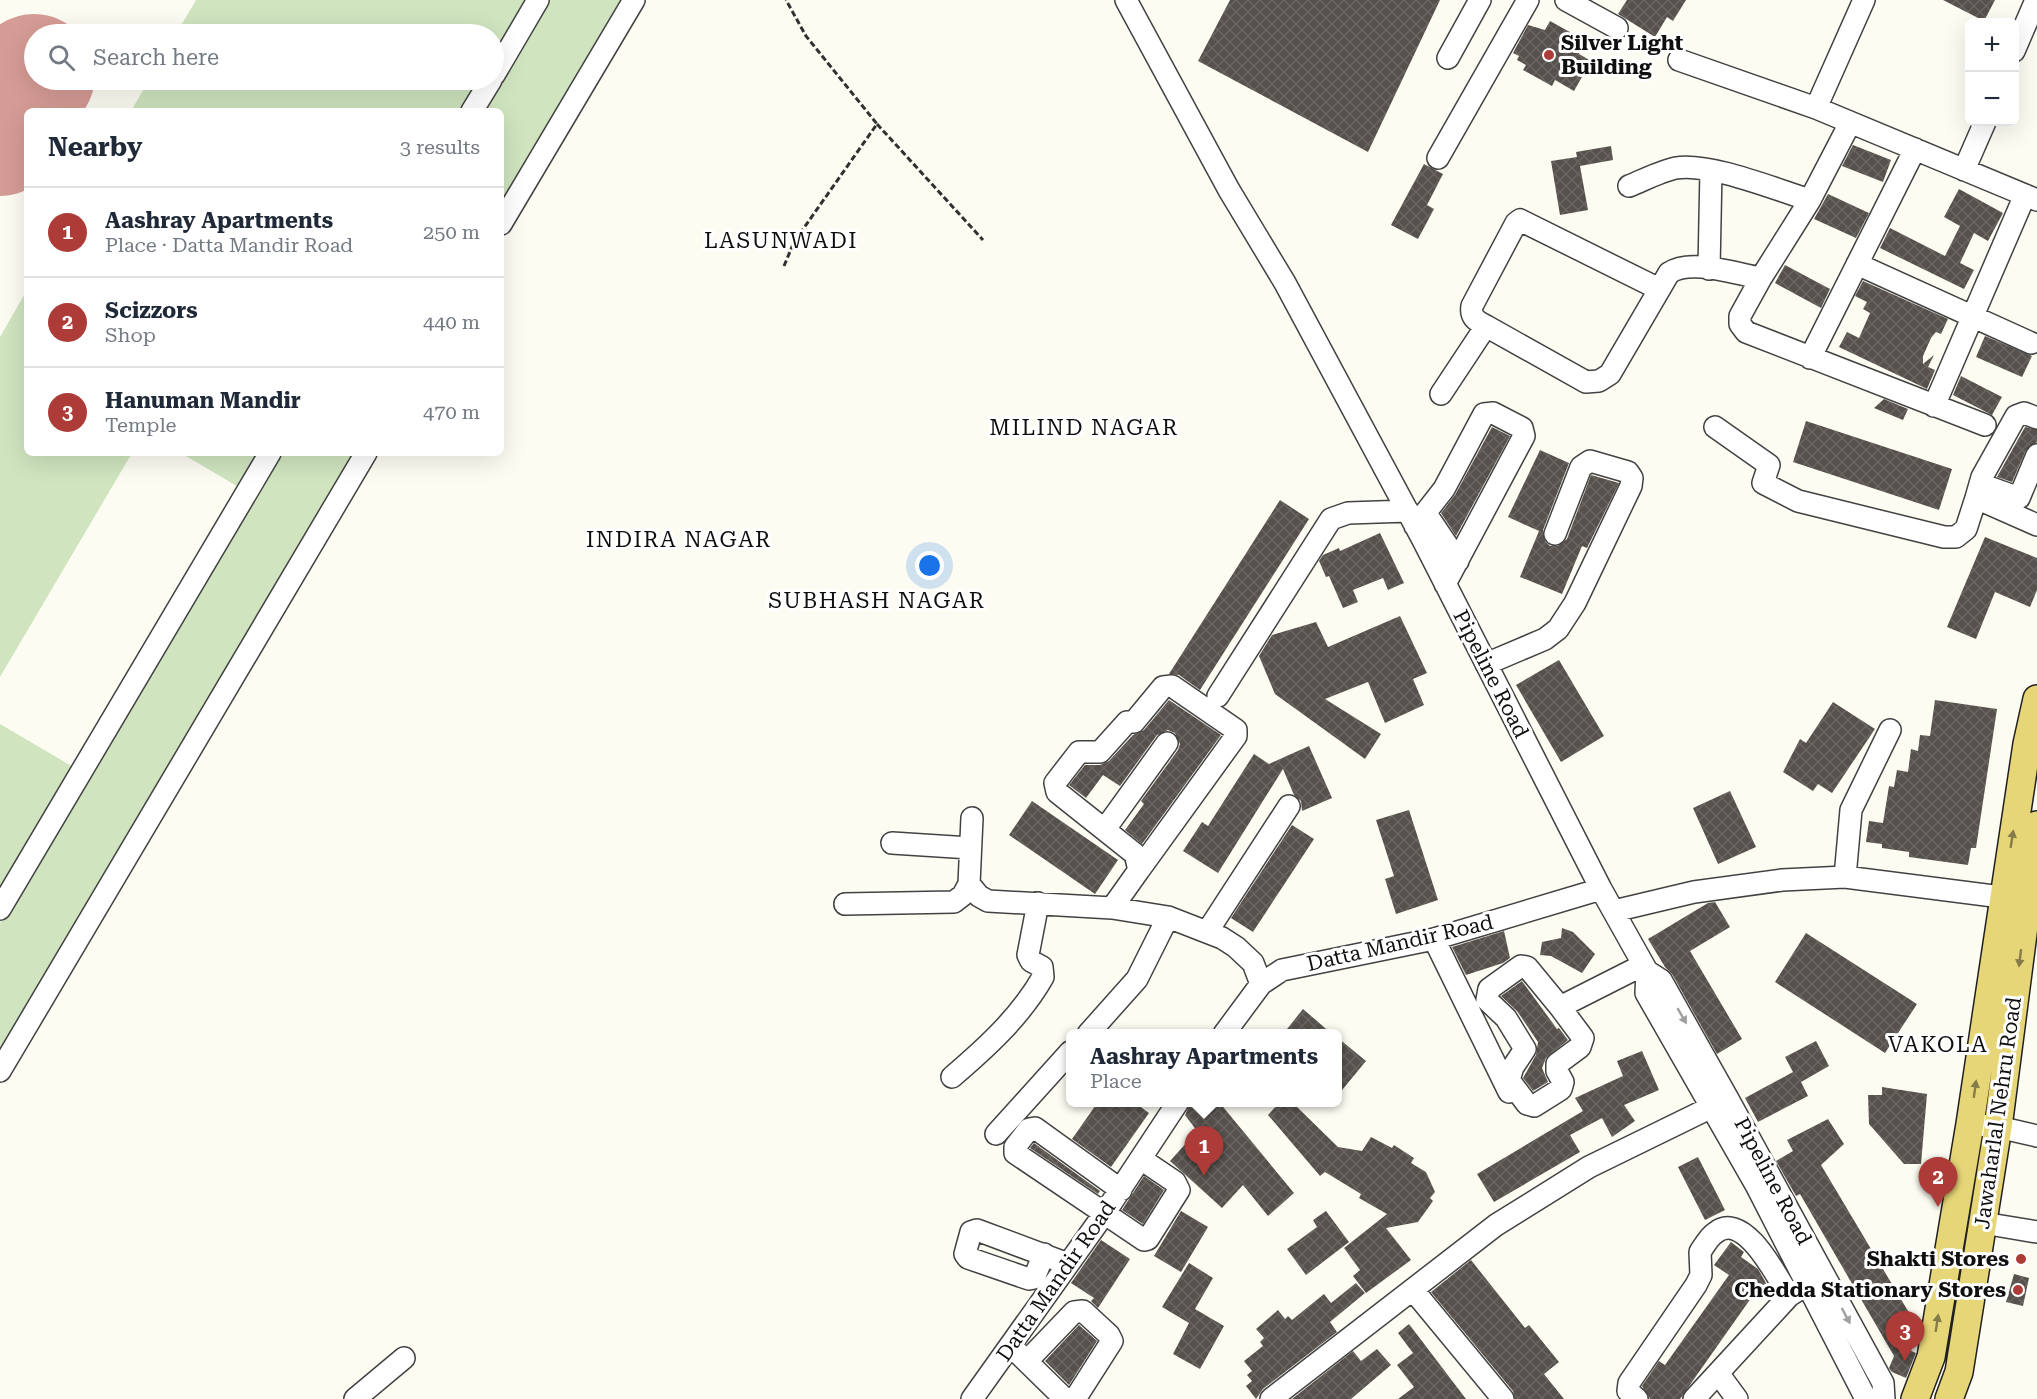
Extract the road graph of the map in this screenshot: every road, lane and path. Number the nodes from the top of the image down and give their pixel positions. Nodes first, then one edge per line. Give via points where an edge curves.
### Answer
1 (538, 0) edge
2 (633, 0) edge
3 (786, 0) edge
4 (1126, 0) edge
5 (1480, 0) edge
6 (1528, 0) edge
7 (1566, 0) edge
8 (1864, 0) edge
9 (2036, 0) edge
10 (1617, 28) dead end
11 (2019, 39) edge
12 (504, 58) edge
13 (1448, 58) dead end
14 (1679, 60) dead end
15 (485, 90) edge
16 (474, 108) edge
17 (1816, 108) junction
18 (1850, 123) junction
19 (876, 124) junction
20 (1982, 126) edge
21 (1915, 149) junction
22 (1438, 158) dead end
23 (1711, 170) junction
24 (1964, 170) junction
25 (1629, 186) dead end
26 (2031, 198) edge
27 (1810, 200) junction
28 (504, 219) edge
29 (983, 240) dead end
30 (1857, 264) junction
31 (784, 266) dead end
32 (1709, 269) junction
33 (1761, 278) junction
34 (1659, 289) junction
35 (1973, 317) junction
36 (1486, 326) junction
37 (2031, 343) dead end
38 (1810, 358) junction
39 (1441, 394) dead end
40 (1934, 406) junction
41 (2037, 418) edge
42 (1984, 425) dead end
43 (1715, 427) dead end
44 (2037, 455) edge
45 (268, 456) edge
46 (364, 456) edge
47 (1978, 491) junction
48 (1421, 523) junction
49 (2037, 525) edge
50 (1555, 534) dead end
51 (1458, 561) junction
52 (1445, 584) junction
53 (1486, 664) junction
54 (1218, 696) dead end
55 (2037, 699) edge
56 (1890, 730) dead end
57 (1167, 743) dead end
58 (1289, 806) dead end
59 (972, 818) dead end
60 (2037, 825) edge
61 (1104, 829) junction
62 (892, 843) dead end
63 (970, 848) junction
64 (1139, 870) junction
65 (1845, 877) junction
66 (969, 884) junction
67 (1601, 889) junction
68 (2015, 899) junction
69 (1038, 903) junction
70 (845, 904) dead end
71 (1112, 908) junction
72 (0, 909) edge
73 (1614, 910) junction
74 (1168, 917) junction
75 (1207, 932) junction
76 (1434, 939) junction
77 (1645, 968) junction
78 (1261, 984) junction
79 (1560, 1007) junction
80 (1092, 1029) edge
81 (1228, 1029) edge
82 (1066, 1057) edge
83 (0, 1071) edge
84 (952, 1077) dead end
85 (1720, 1102) junction
86 (1175, 1107) edge
87 (1519, 1112) dead end
88 (1970, 1124) junction
89 (1998, 1127) junction
90 (996, 1134) dead end
91 (2037, 1136) edge
92 (1141, 1159) junction
93 (1115, 1186) junction
94 (1098, 1210) junction
95 (1983, 1223) junction
96 (1780, 1230) junction
97 (2037, 1232) edge
98 (1754, 1243) junction
99 (1044, 1254) dead end
100 (1068, 1264) junction
101 (1816, 1280) junction
102 (1413, 1290) junction
103 (1789, 1296) junction
104 (1008, 1348) junction
105 (404, 1358) dead end
106 (1027, 1361) junction
107 (1718, 1373) junction
108 (1955, 1397) edge
109 (356, 1399) edge
110 (972, 1399) edge
111 (1053, 1399) edge
112 (1065, 1399) edge
113 (1075, 1399) edge
114 (1271, 1399) edge
115 (1503, 1399) edge
116 (1637, 1399) edge
117 (1694, 1399) edge
118 (1737, 1399) edge
119 (1869, 1399) edge
120 (1884, 1399) edge
121 (1915, 1399) edge

1 - 12 street
2 - 28 street
3 - 19 path via 806,36
4 - 48 street, Pipeline Road via 1334,377
5 - 13 street
6 - 22 street
7 - 10 street
8 - 17 street
9 - 11 street
14 - 17 street
15 - 16 street
17 - 18 street
18 - 21 street
18 - 27 street
19 - 29 path
19 - 31 path via 794,242
20 - 24 street
21 - 24 street
21 - 30 street
23 - 25 street via 1674,168
23 - 27 street
23 - 32 street
24 - 26 street
26 - 35 street
27 - 33 street
30 - 35 street
30 - 38 street
32 - 33 street
32 - 34 street via 1677,267
33 - 38 street via 1740,316 1740,324 1752,336
34 - 36 street via 1610,374 1599,381 1586,382
34 - 36 street via 1520,220 1472,306 1474,319
35 - 37 street
35 - 40 street
36 - 39 street
38 - 40 street
40 - 42 street
41 - 47 street via 2024,413 2016,416
43 - 47 street via 1769,465 1763,483 1798,501 1944,537 1956,537 1966,529
44 - 47 street via 2019,498
45 - 72 street
46 - 83 street
47 - 49 street
48 - 51 street
48 - 51 street via 1485,414 1493,413 1522,428 1524,436
48 - 52 street, Pipeline Road
48 - 54 street via 1348,513 1331,519
50 - 53 street via 1581,467 1590,461 1628,472 1631,486 1575,603 1558,629 1545,639
51 - 52 street
52 - 53 street, Pipeline Road
53 - 67 street, Pipeline Road
68 -> 55 main road, Jawaharlal Nehru Road via 2027,744
56 - 65 street via 1851,810
57 - 61 street
58 - 75 street
59 - 63 street
60 - 68 main road, Jawaharlal Nehru Road
61 - 64 street via 1135,854
61 - 64 street via 1057,792 1055,783 1079,752 1100,752 1127,722 1134,722 1163,687 1172,686 1236,730 1236,736
62 - 63 street
63 - 66 street
64 - 71 street
65 - 68 street
65 - 73 street via 1782,880 1694,892
66 - 69 street via 988,901
66 - 70 street via 954,902
67 - 73 street, Pipeline Road
67 - 76 street, Datta Mandir Road
88 -> 68 main road, Jawaharlal Nehru Road
68 -> 89 main road, Jawaharlal Nehru Road
69 - 71 street
69 - 84 street via 1029,955 1031,961 1042,967 1043,977 992,1042
71 - 74 street
73 - 77 street, Pipeline Road
74 - 75 street
74 - 80 street via 1137,979
75 - 78 street via 1222,938 1253,963
76 - 78 street, Datta Mandir Road via 1282,970
76 - 87 street
77 - 79 street
77 - 85 street, Pipeline Road via 1646,993
78 - 81 street, Datta Mandir Road
79 - 79 street via 1583,1038 1580,1047 1557,1064 1563,1082 1561,1089 1534,1106 1527,1104 1509,1080 1526,1049 1486,995 1521,966 1527,967
82 - 90 street
85 - 96 street, Pipeline Road
85 - 101 street, Pipeline Road
85 - 102 street via 1589,1167 1496,1225
86 - 92 street, Datta Mandir Road
88 - 89 street
121 -> 88 main road, Jawaharlal Nehru Road via 1931,1357
89 - 91 street
89 - 95 main road, Jawaharlal Nehru Road
92 - 93 street, Datta Mandir Road
92 - 94 street via 1175,1182 1179,1190 1148,1239
93 - 94 street, Datta Mandir Road
93 - 94 street via 1035,1128 1029,1129 1015,1148 1015,1153
94 - 100 street, Datta Mandir Road
95 - 97 street
95 - 108 main road, Jawaharlal Nehru Road
96 - 98 street
96 - 101 street, Pipeline Road
98 - 103 street
98 - 116 street via 1748,1235 1731,1228 1715,1232 1700,1252 1701,1275 1696,1285 1629,1383 1628,1391
99 - 100 street
100 - 104 street, Datta Mandir Road
101 - 103 street
101 - 119 street, Pipeline Road
101 -> 120 street, Pipeline Road via 1882,1383
102 - 114 street
102 - 115 street
103 - 107 street
104 - 106 street
104 - 110 street, Datta Mandir Road
104 - 111 street
105 - 109 street
106 - 112 street
106 - 113 street via 1074,1312 1083,1311 1112,1341
107 - 117 street
107 - 118 street

